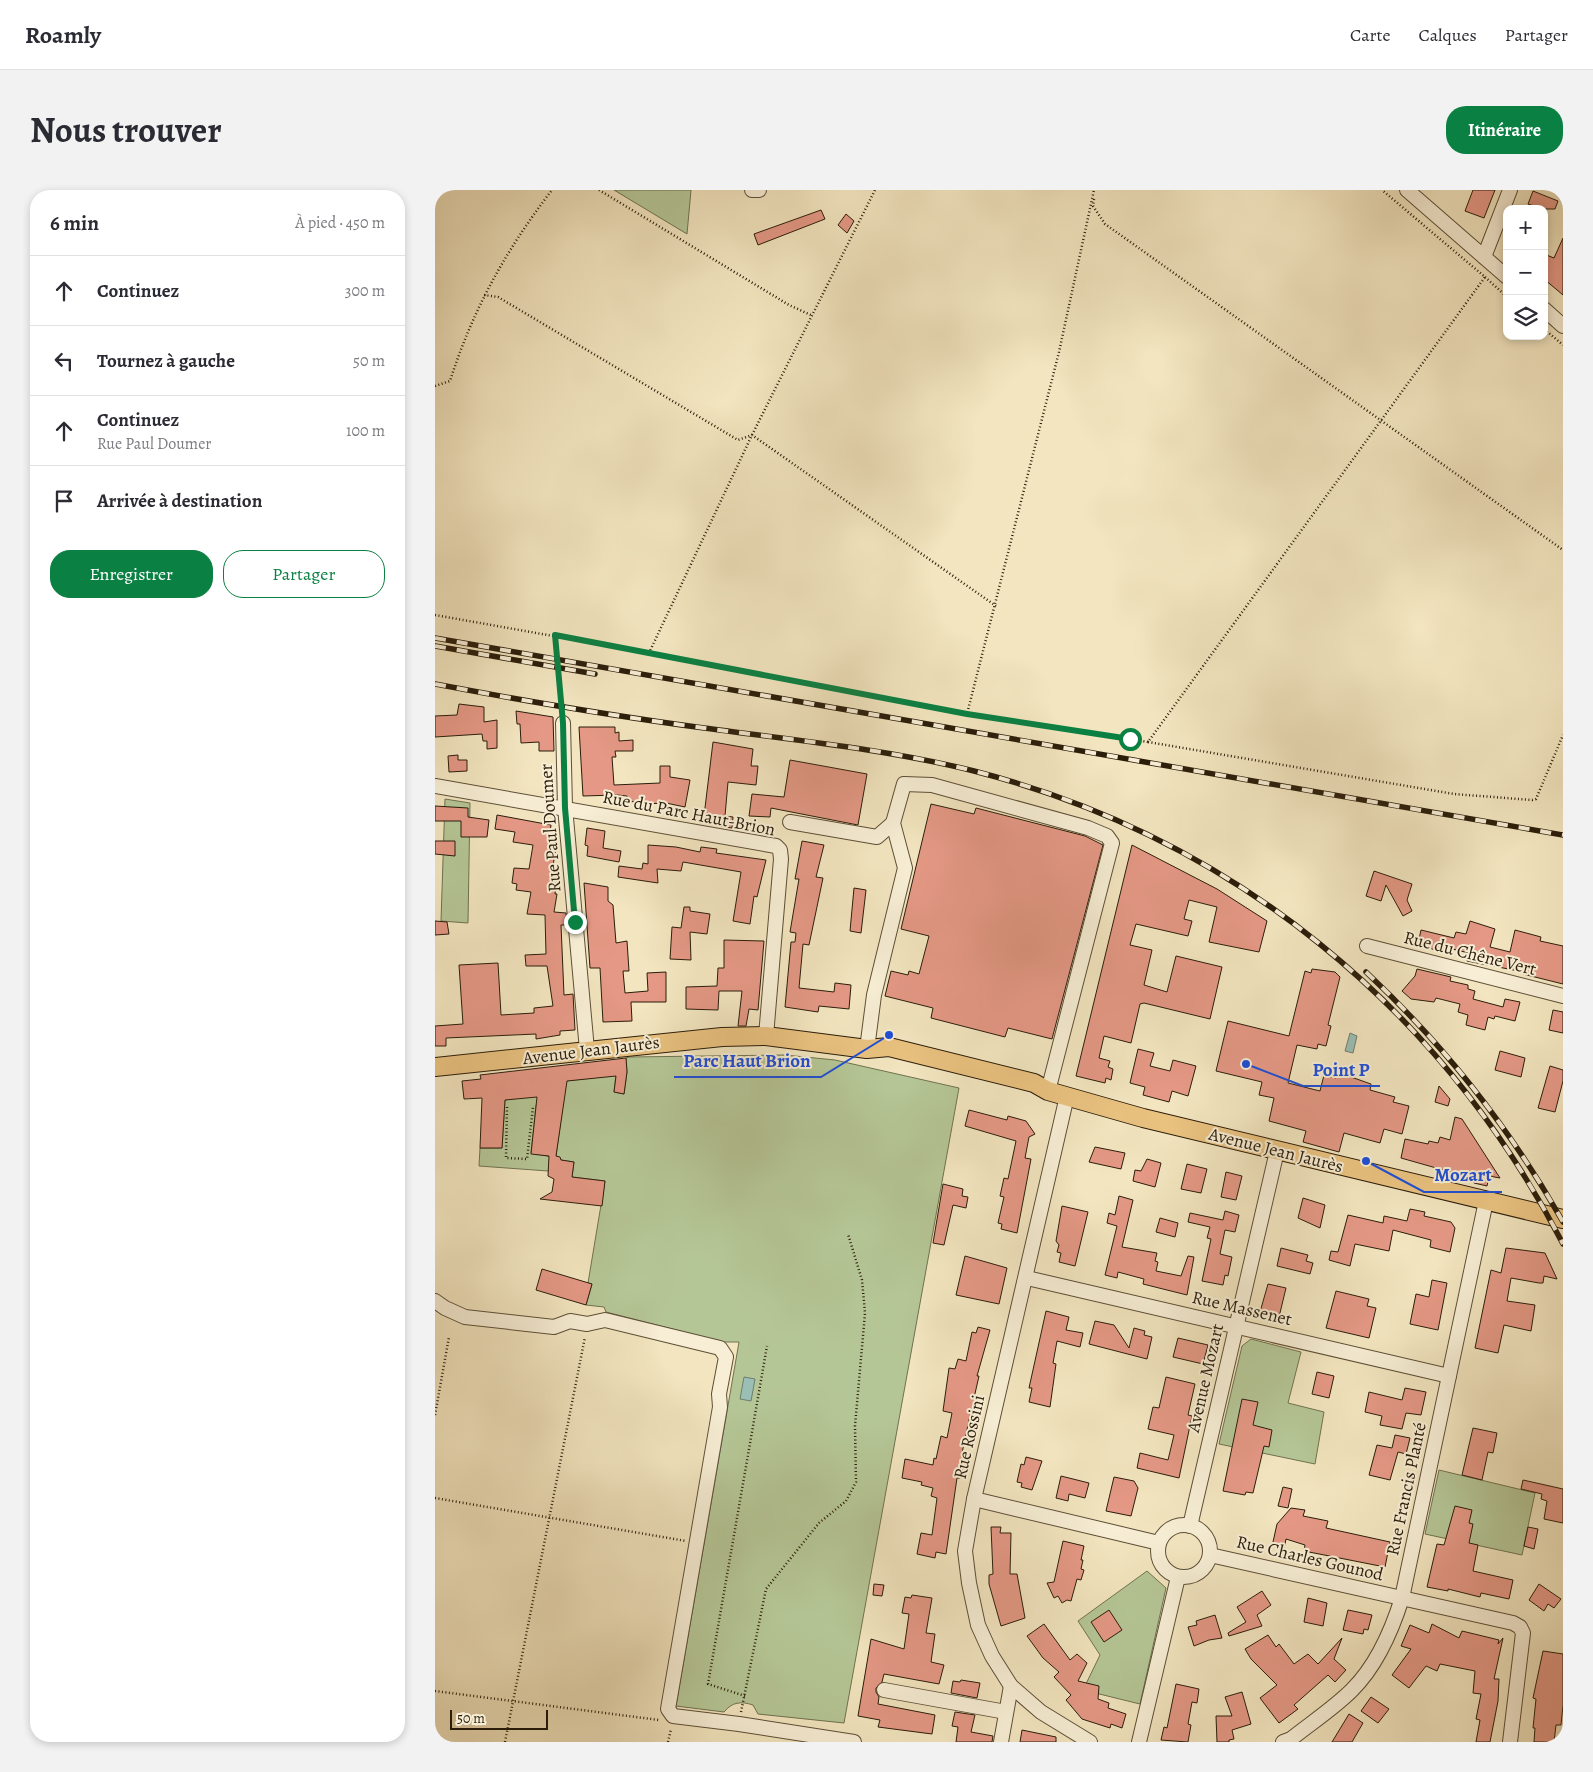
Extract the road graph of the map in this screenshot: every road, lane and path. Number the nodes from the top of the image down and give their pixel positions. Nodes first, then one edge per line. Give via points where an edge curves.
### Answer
1 (552, 190) edge
2 (599, 190) edge
3 (752, 190) edge
4 (759, 190) edge
5 (875, 190) edge
6 (1094, 190) edge
7 (1383, 190) edge
8 (1407, 190) edge
9 (1510, 190) edge
10 (1484, 257) junction
11 (1503, 274) edge
12 (1485, 277) junction
13 (485, 295) junction
14 (1505, 295) edge
15 (1548, 313) edge
16 (813, 316) junction
17 (1563, 326) edge
18 (1548, 333) edge
19 (1563, 346) edge
20 (435, 386) edge
21 (1382, 421) junction
22 (752, 435) junction
23 (1563, 550) edge
24 (996, 606) junction
25 (435, 615) edge
26 (555, 635) junction
27 (649, 653) junction
28 (967, 714) junction
29 (563, 723) joint
30 (1563, 735) edge
31 (1148, 742) junction
32 (435, 786) edge
33 (565, 808) junction
34 (790, 822) dead end
35 (893, 823) junction
36 (1367, 946) dead end
37 (1563, 996) edge
38 (765, 1036) junction
39 (867, 1049) junction
40 (587, 1050) junction
41 (435, 1067) edge
42 (1048, 1091) junction
43 (1067, 1096) junction
44 (507, 1107) dead end
45 (533, 1107) dead end
46 (1277, 1151) junction
47 (1486, 1201) junction
48 (1563, 1219) edge
49 (848, 1234) dead end
50 (1027, 1278) junction
51 (435, 1301) edge
52 (587, 1324) junction
53 (1236, 1326) junction
54 (449, 1337) dead end
55 (767, 1346) dead end
56 (1449, 1376) junction
57 (435, 1415) edge
58 (435, 1498) edge
59 (974, 1499) junction
60 (549, 1516) junction
61 (1190, 1526) junction
62 (697, 1542) junction
63 (1159, 1543) junction
64 (1210, 1555) junction
65 (1178, 1577) junction
66 (1402, 1598) junction
67 (1011, 1686) junction
68 (884, 1690) dead end
69 (435, 1692) edge
70 (745, 1696) junction
71 (514, 1701) junction
72 (1006, 1712) junction
73 (673, 1716) junction
74 (739, 1724) junction
75 (1288, 1741) edge
76 (505, 1742) edge
77 (668, 1742) edge
78 (854, 1742) edge
79 (1001, 1742) edge
80 (1090, 1742) edge
81 (1139, 1742) edge
82 (1510, 1742) edge

1 - 13 path via 519,233
2 - 16 path via 789,305
3 - 4 street
5 - 16 path
6 - 21 path via 1093,206 1105,224
6 - 24 path via 1059,352
7 - 12 path
8 - 10 street
9 - 10 street
10 - 11 street
12 - 14 path
12 - 21 path
13 - 20 path via 462,343 450,381
13 - 22 path via 498,297 738,440
15 - 17 street
16 - 22 path
18 - 19 path
21 - 23 path
21 - 31 path
22 - 24 path
22 - 27 path
24 - 28 path
25 - 26 path
26 - 27 path
26 - 29 path
27 - 28 path
28 - 31 path
29 - 33 street, Rue Paul Doumer
30 - 31 path via 1536,799 1532,800 1454,794
32 - 33 street, Rue du Parc Haut-Brion
33 - 38 street, Rue du Parc Haut-Brion via 768,844 780,850
33 - 40 street, Rue Paul Doumer
34 - 35 street via 877,836
35 - 39 street via 905,868 874,995
35 - 42 street via 904,784 932,785 1088,828 1107,836 1112,843
36 - 37 street, Rue du Chêne Vert
38 - 39 main road, Avenue Jean Jaurès
38 - 40 main road, Avenue Jean Jaurès
39 - 42 main road, Avenue Jean Jaurès via 887,1058 1031,1093
40 - 41 main road, Avenue Jean Jaurès
42 - 43 main road, Avenue Jean Jaurès
43 - 46 main road, Avenue Jean Jaurès
43 - 50 street, Rue Rossini
44 - 45 path via 506,1158 527,1159
46 - 47 main road, Avenue Jean Jaurès
46 - 53 street, Avenue Mozart
47 - 48 main road, Avenue Jean Jaurès
47 - 56 street, Rue Francis Planté
49 - 70 path via 862,1280 865,1313 855,1426 856,1482 846,1500 819,1523 766,1589
50 - 53 street, Rue Massenet
50 - 59 street, Rue Rossini
51 - 52 street via 465,1317 554,1327 570,1321
52 - 60 path
52 - 62 street via 605,1320 615,1322 720,1348 726,1357
53 - 56 street, Rue Massenet
53 - 61 street, Avenue Mozart
54 - 57 path
55 - 70 path via 707,1684
56 - 66 street, Rue Francis Planté
58 - 60 path
59 - 63 street
59 - 67 street, Rue Rossini via 965,1552 969,1583 978,1625
60 - 62 path
60 - 71 path
61 - 63 street via 1167,1530
61 - 64 street via 1197,1528 1207,1540
62 - 73 street via 669,1709
63 - 65 street via 1159,1560 1163,1568
64 - 65 street via 1202,1570 1187,1577
64 - 66 street, Rue Charles Gounod
65 - 81 street
66 - 75 street, Rue Francis Planté via 1393,1625 1352,1690
66 - 82 street, Rue Charles Gounod via 1520,1627 1523,1633
67 - 72 street
67 - 80 street, Rue Rossini via 1041,1712
68 - 72 street
69 - 71 path
70 - 74 path
71 - 73 path via 662,1720
71 - 76 path
72 - 79 street
73 - 74 street
73 - 77 path
74 - 78 street

